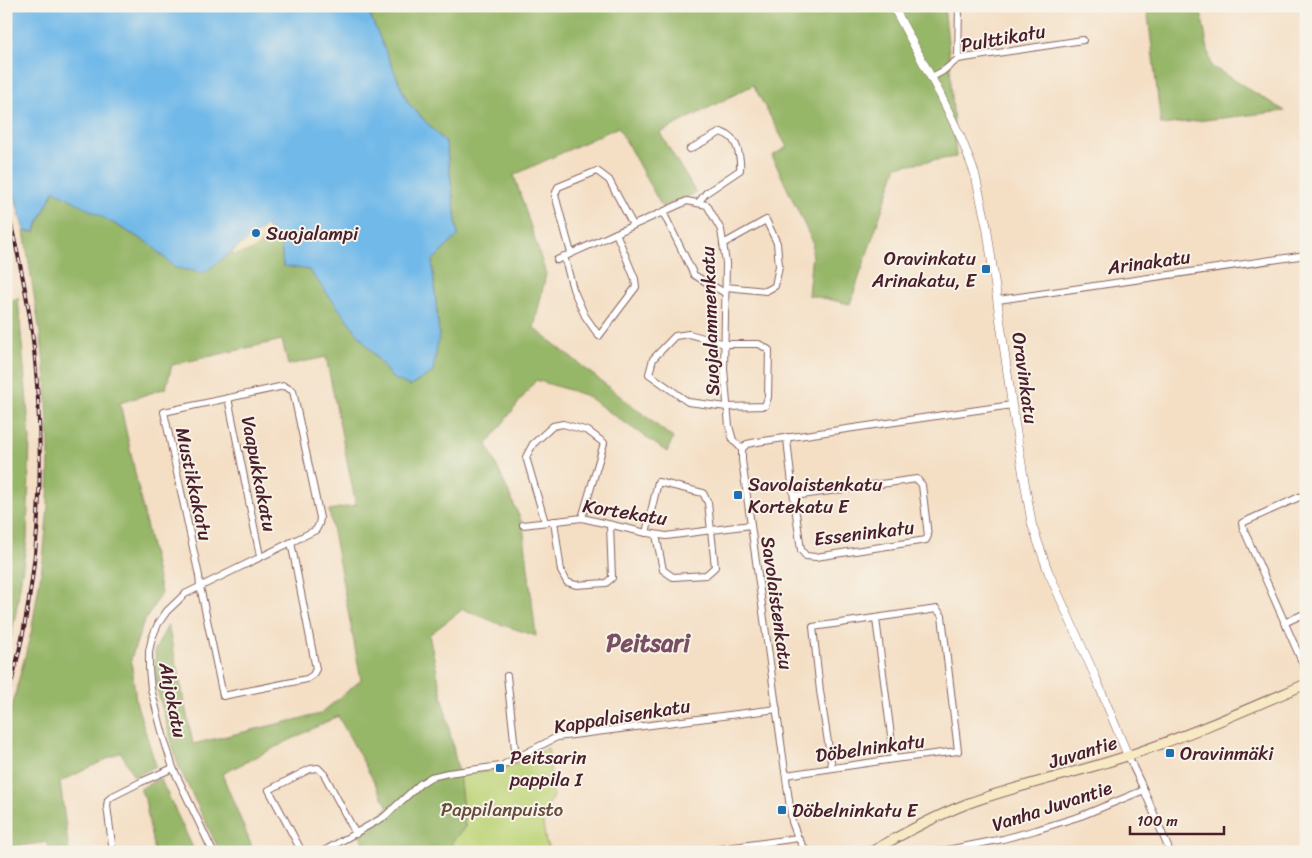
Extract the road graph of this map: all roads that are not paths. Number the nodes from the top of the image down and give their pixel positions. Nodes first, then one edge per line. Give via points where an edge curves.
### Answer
1 (893, 6) edge
2 (959, 6) edge
3 (1083, 40) dead end
4 (958, 59) junction
5 (932, 77) junction
6 (690, 149) dead end
7 (698, 203) junction
8 (663, 212) junction
9 (633, 225) junction
10 (616, 233) junction
11 (723, 244) junction
12 (571, 253) junction
13 (1306, 255) edge
14 (564, 256) junction
15 (557, 260) dead end
16 (726, 290) junction
17 (998, 300) junction
18 (725, 344) junction
19 (228, 398) junction
20 (1012, 405) junction
21 (727, 406) junction
22 (786, 437) junction
23 (742, 449) junction
24 (1306, 494) edge
25 (794, 496) junction
26 (320, 518) joint
27 (582, 518) junction
28 (554, 521) junction
29 (545, 522) junction
30 (523, 524) dead end
31 (610, 525) junction
32 (751, 525) junction
33 (712, 530) junction
34 (646, 533) junction
35 (656, 535) junction
36 (291, 542) junction
37 (260, 556) junction
38 (200, 586) junction
39 (1306, 613) edge
40 (876, 618) junction
41 (1284, 623) junction
42 (1306, 672) edge
43 (507, 676) dead end
44 (1306, 684) edge
45 (777, 709) junction
46 (1128, 756) junction
47 (516, 758) junction
48 (894, 759) junction
49 (173, 768) junction
50 (832, 768) junction
51 (786, 775) junction
52 (1144, 790) junction
53 (356, 834) junction
54 (798, 838) junction
55 (713, 850) dead end
56 (1170, 850) edge
57 (113, 852) edge
58 (214, 852) edge
59 (302, 852) edge
60 (322, 852) edge
61 (807, 852) edge
62 (870, 852) edge
63 (937, 852) edge
64 (1161, 852) edge

1 - 5 street, Oravinkatu
2 - 4 street
3 - 4 street, Pulttikatu
4 - 5 street, Pulttikatu
5 - 17 street, Oravinkatu via 962,138 975,174
6 - 7 street via 721,132 730,136 741,162 740,170 706,193
7 - 8 street via 687,201
7 - 11 street, Suojalammenkatu via 707,205 721,230
8 - 9 street
8 - 16 street via 694,276
9 - 10 street
9 - 12 street via 609,180 597,171 558,187 555,195
10 - 12 street
10 - 14 street via 636,288 599,336 584,316
11 - 16 street, Suojalammenkatu
11 - 16 street via 766,220 777,243 779,266 776,286 766,291
12 - 14 street
13 - 17 street, Arinakatu
14 - 15 street
16 - 18 street, Suojalammenkatu
17 - 20 street, Oravinkatu
18 - 21 street, Suojalammenkatu
18 - 21 street via 759,344 769,350 765,406
18 - 21 street via 689,334 676,336 653,359 649,374 688,402
19 - 26 street, Mustikkakatu via 284,386 294,391
19 - 37 street, Vaapukkakatu
19 - 38 street, Mustikkakatu via 164,412
20 - 22 street
20 - 46 street, Oravinkatu via 1032,525 1048,571
21 - 23 street, Suojalammenkatu via 733,440
22 - 23 street via 747,444
22 - 25 street
23 - 32 street, Savolaistenkatu
24 - 41 street via 1242,523
25 - 25 street, Esseninkatu via 801,550 806,556 926,540 928,536 922,485 918,479
26 - 36 street, Ahjokatu via 316,530
27 - 28 street, Kortekatu
27 - 29 street via 604,444 588,431 563,424 553,426 533,444 526,457
27 - 31 street, Kortekatu
28 - 29 street, Kortekatu
28 - 31 street via 561,571 567,582 576,585 606,583 612,578
29 - 30 street, Kortekatu
31 - 34 street, Kortekatu
32 - 33 street, Kortekatu
32 - 45 street, Savolaistenkatu
33 - 34 street via 703,493 658,482
33 - 35 street, Kortekatu
33 - 35 street via 715,567 706,575 673,577 662,570
34 - 35 street, Kortekatu
36 - 37 street, Ahjokatu
36 - 38 street via 316,669 307,679 222,696
37 - 38 street, Ahjokatu
38 - 49 street, Ahjokatu via 185,594 167,611 158,624 149,651 151,689
39 - 41 street
40 - 48 street
40 - 48 street, Döbelninkatu via 937,610 942,616 958,751
40 - 50 street via 813,627
41 - 42 street
43 - 47 street
44 - 46 main road, Juvantie via 1175,740
45 - 47 street, Kappalaisenkatu via 557,737
45 - 51 street, Savolaistenkatu
46 - 52 street
46 - 62 main road, Juvantie via 970,803
47 - 53 street, Kappalaisenkatu via 500,766 431,777 384,817
48 - 50 street, Döbelninkatu
49 - 57 street via 108,800
49 - 58 street, Ahjokatu
50 - 51 street, Döbelninkatu
51 - 54 street, Savolaistenkatu via 792,822
52 - 56 street
52 - 63 street, Vanha Juvantie via 1082,816 1036,830
53 - 59 street via 324,774 318,768 310,769 269,790
53 - 60 street, Kappalaisenkatu
54 - 55 street
54 - 61 street, Savolaistenkatu
56 - 64 street

